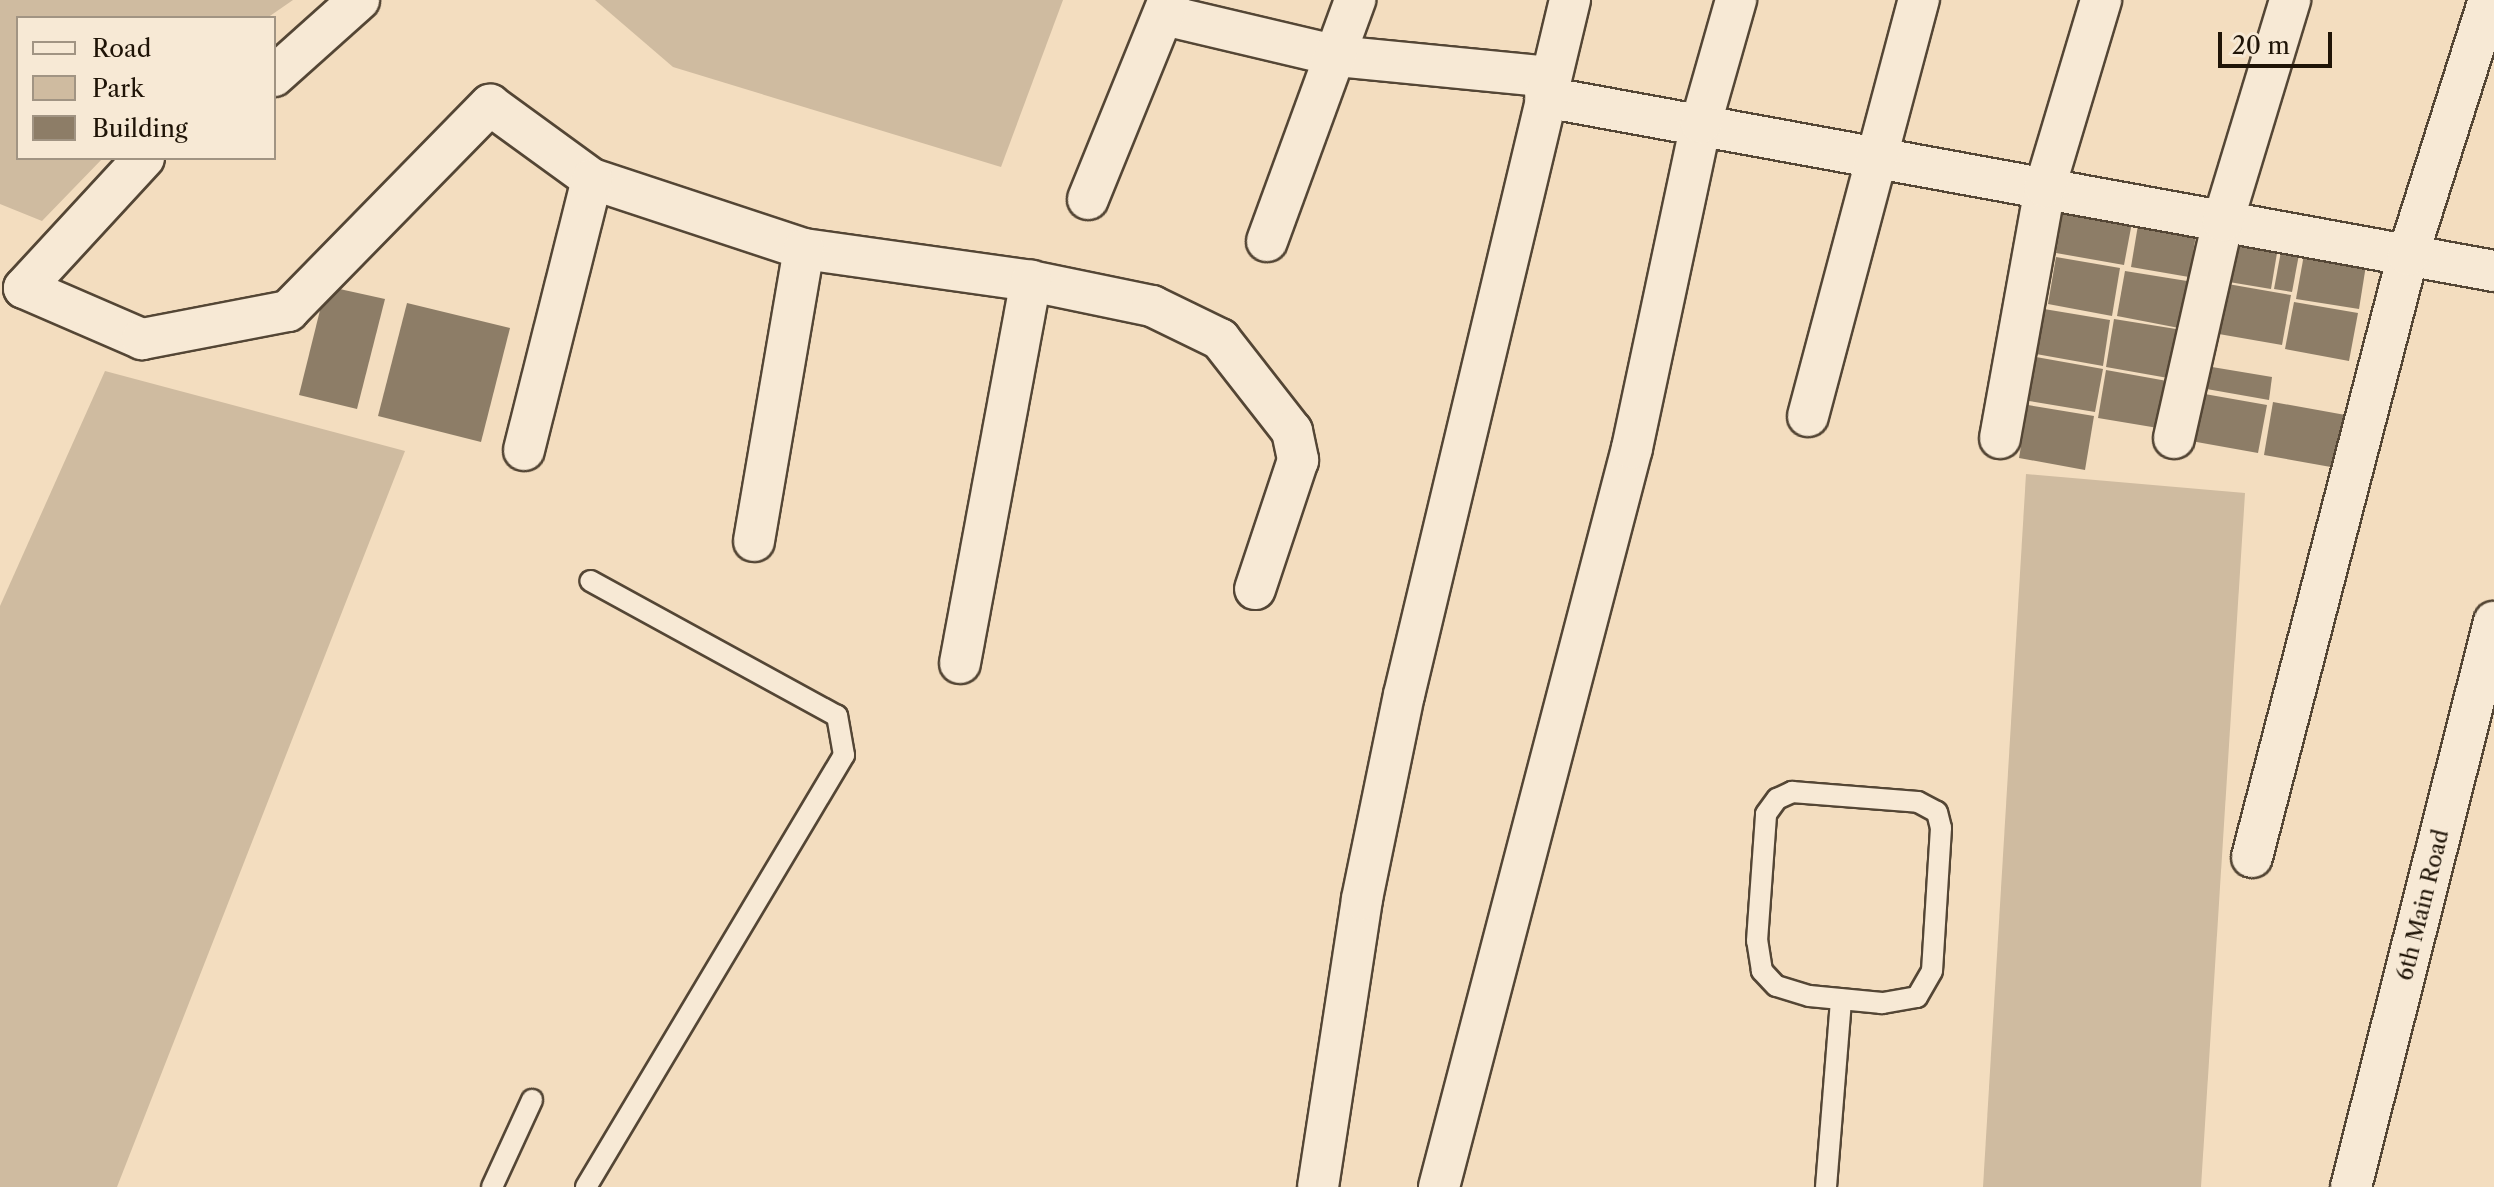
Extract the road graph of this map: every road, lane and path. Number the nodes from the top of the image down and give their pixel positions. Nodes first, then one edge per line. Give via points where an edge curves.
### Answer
1 (359, 0) edge
2 (1355, 0) edge
3 (1570, 0) edge
4 (1736, 0) edge
5 (1919, 0) edge
6 (2101, 0) edge
7 (2290, 0) edge
8 (2489, 0) edge
9 (1166, 7) edge
10 (1337, 56) junction
11 (276, 74) edge
12 (1548, 87) junction
13 (1701, 123) junction
14 (1879, 156) junction
15 (142, 160) edge
16 (592, 179) junction
17 (2045, 187) junction
18 (1088, 199) dead end
19 (2223, 221) junction
20 (1267, 241) dead end
21 (804, 249) junction
22 (2408, 255) junction
23 (2494, 271) edge
24 (12, 280) edge
25 (1031, 281) junction
26 (1808, 416) dead end
27 (2000, 438) dead end
28 (2174, 438) dead end
29 (524, 450) dead end
30 (754, 541) dead end
31 (590, 581) dead end
32 (1255, 589) dead end
33 (2494, 622) edge
34 (960, 663) dead end
35 (2481, 727) edge
36 (2252, 857) dead end
37 (1841, 1000) junction
38 (532, 1100) dead end
39 (492, 1187) edge
40 (586, 1187) edge
41 (1318, 1187) edge
42 (1439, 1187) edge
43 (1826, 1187) edge
44 (2351, 1187) edge

1 - 11 street
2 - 10 street
3 - 12 street
4 - 13 street
5 - 14 street
6 - 17 street
7 - 19 street
8 - 22 street
9 - 10 street
9 - 18 street
10 - 12 street
10 - 20 street
12 - 13 street
12 - 41 street via 1401,710 1362,899
13 - 14 street
13 - 42 street via 1632,448
14 - 17 street
14 - 26 street
15 - 24 street
16 - 21 street
16 - 24 street via 490,105 288,311 142,339
16 - 29 street
17 - 19 street
17 - 27 street
19 - 22 street
19 - 28 street
21 - 25 street
21 - 30 street
22 - 23 street
22 - 36 street
25 - 32 street via 1152,306 1220,339 1292,431 1298,460
25 - 34 street
31 - 40 lane via 837,716 844,755
33 - 35 street, 6th Main Road
35 - 44 street, 6th Main Road
37 - 37 lane via 1776,986 1759,962 1766,814 1777,799 1792,792 1918,802 1941,819 1930,982 1917,997 1903,1002
37 - 43 lane
38 - 39 lane

